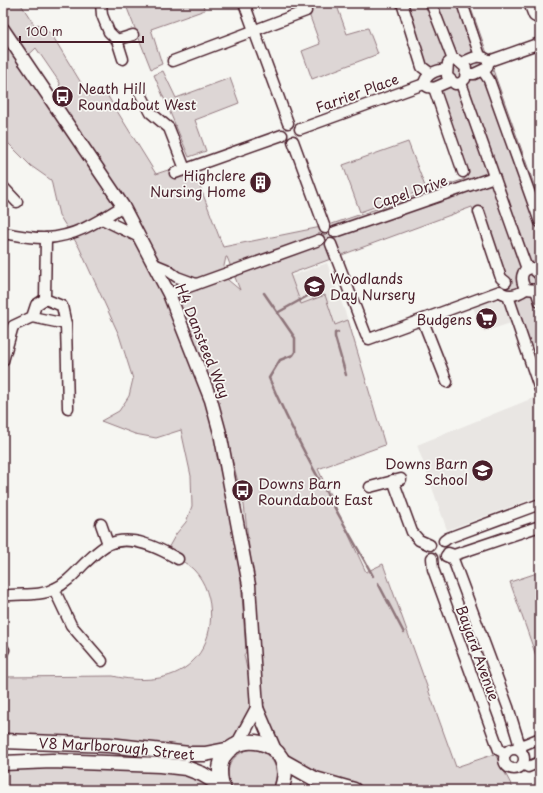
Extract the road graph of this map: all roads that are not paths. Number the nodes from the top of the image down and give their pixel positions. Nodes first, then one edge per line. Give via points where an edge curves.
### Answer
1 (101, 3) edge
2 (244, 3) edge
3 (402, 3) edge
4 (431, 3) edge
5 (462, 3) edge
6 (529, 3) edge
7 (306, 11) dead end
8 (540, 19) edge
9 (3, 29) edge
10 (254, 30) junction
11 (133, 35) dead end
12 (117, 40) junction
13 (540, 43) edge
14 (123, 59) dead end
15 (485, 59) junction
16 (173, 61) dead end
17 (458, 62) junction
18 (447, 69) junction
19 (483, 71) junction
20 (430, 73) junction
21 (464, 79) junction
22 (450, 81) junction
23 (429, 86) junction
24 (138, 89) dead end
25 (288, 123) junction
26 (300, 129) junction
27 (282, 135) junction
28 (293, 141) junction
29 (185, 169) junction
30 (463, 172) dead end
31 (175, 173) dead end
32 (494, 177) junction
33 (3, 187) edge
34 (17, 202) dead end
35 (123, 206) junction
36 (479, 212) dead end
37 (102, 219) junction
38 (540, 222) edge
39 (324, 228) junction
40 (335, 232) junction
41 (3, 233) edge
42 (139, 237) junction
43 (46, 238) junction
44 (319, 240) junction
45 (331, 244) junction
46 (154, 264) junction
47 (527, 268) junction
48 (539, 272) edge
49 (521, 278) junction
50 (506, 282) junction
51 (196, 284) junction
52 (534, 289) edge
53 (169, 294) junction
54 (504, 294) junction
55 (45, 299) junction
56 (540, 302) edge
57 (32, 317) junction
58 (423, 321) junction
59 (66, 324) junction
60 (3, 361) edge
61 (447, 382) dead end
62 (540, 390) edge
63 (68, 408) dead end
64 (370, 487) dead end
65 (540, 504) edge
66 (101, 524) dead end
67 (540, 526) edge
68 (444, 541) junction
69 (108, 544) junction
70 (430, 545) junction
71 (447, 555) junction
72 (432, 558) junction
73 (178, 559) dead end
74 (54, 589) junction
75 (3, 596) edge
76 (102, 661) dead end
77 (257, 704) junction
78 (540, 738) edge
79 (3, 742) edge
80 (234, 747) junction
81 (518, 750) junction
82 (505, 753) junction
83 (279, 756) junction
84 (540, 762) edge
85 (3, 763) edge
86 (523, 764) junction
87 (223, 788) edge
88 (281, 790) edge
89 (354, 790) edge

1 - 12 street via 109,32
2 - 10 street
3 - 20 street via 422,66
4 - 17 street
5 - 15 street
6 - 8 street via 534,16
7 - 10 street
9 - 35 street, H4 Dansteed Way
10 - 16 street
10 - 25 street
11 - 12 street
12 - 14 street
13 - 15 street
15 - 17 street
15 - 19 street via 488,68
17 - 18 street via 448,63
17 - 21 street via 466,68
18 - 20 street
18 - 22 street
19 - 21 street
19 - 38 street via 489,80
20 - 23 street via 426,78
21 - 22 street via 455,84
21 - 32 street
22 - 23 street, Farrier Place
23 - 26 street, Farrier Place
23 - 30 street
24 - 29 street via 151,112 169,128
25 - 26 street
25 - 27 street via 283,128
26 - 28 street via 299,136
27 - 28 street via 288,141
27 - 29 street
28 - 39 street
29 - 31 street
32 - 40 street, Capel Drive
32 - 47 street
33 - 34 street
35 - 37 street
35 - 42 street, H4 Dansteed Way
36 - 50 street via 501,278
37 - 42 street
37 - 43 street via 73,233
39 - 40 street via 330,228
39 - 44 street via 319,232
40 - 45 street via 335,239
41 - 43 street
42 - 46 street, H4 Dansteed Way
43 - 55 street
44 - 45 street via 324,245
44 - 51 street
45 - 58 street via 366,335 370,339
46 - 51 street
46 - 53 street, H4 Dansteed Way
47 - 48 street
47 - 49 street
49 - 50 street
49 - 52 street via 522,284
50 - 54 street via 502,286
51 - 53 street
52 - 54 street via 515,295
52 - 56 street
53 - 77 street, H4 Dansteed Way via 211,400 220,433 249,585
54 - 58 street
54 - 62 street
55 - 57 street via 36,305
55 - 59 street via 62,306
57 - 59 street
57 - 60 street via 13,326
58 - 61 street
59 - 63 street
64 - 70 street via 397,479 412,532 419,540
65 - 68 street
66 - 69 street
67 - 71 street via 454,555
68 - 70 street via 438,540
68 - 71 street via 448,546
69 - 73 street via 140,543
69 - 74 street
70 - 72 street via 428,550
71 - 72 street via 440,560
71 - 81 street, Bayard Avenue via 454,559 508,707 519,743
72 - 82 street, Bayard Avenue via 433,569 499,750
74 - 75 street
74 - 76 street via 71,626
77 - 80 street
77 - 83 street, H4 Dansteed Way
78 - 81 street
79 - 80 main road, V8 Marlborough Street via 110,745 189,754 204,754
80 - 83 main road, V8 Marlborough Street via 247,741 257,741 267,744
80 - 87 main road via 224,757 220,766
81 - 82 street via 512,749
81 - 86 street via 524,757
82 - 86 street via 504,762 509,769 517,769
83 - 88 main road via 285,771
83 - 89 main road via 315,779
84 - 86 street via 528,767
85 - 87 main road, V8 Marlborough Street via 52,761 160,765 186,768 202,774

